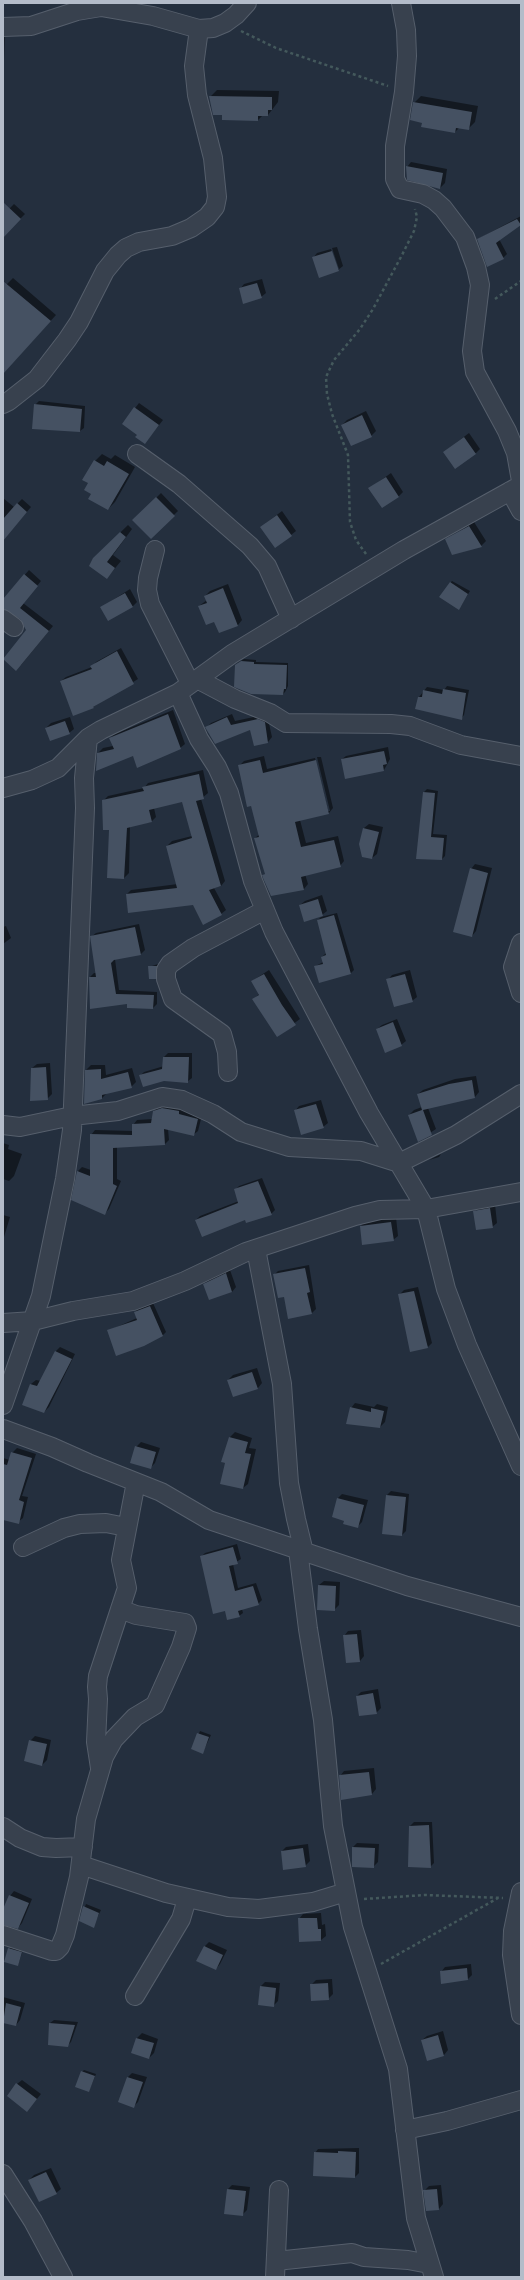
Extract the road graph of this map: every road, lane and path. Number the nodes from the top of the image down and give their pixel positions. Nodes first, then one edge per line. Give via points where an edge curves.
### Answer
1 (247, 3) edge
2 (402, 3) edge
3 (225, 23) junction
4 (3, 27) edge
5 (199, 29) junction
6 (404, 92) junction
7 (404, 191) junction
8 (521, 281) edge
9 (477, 309) junction
10 (3, 404) edge
11 (137, 454) dead end
12 (517, 486) edge
13 (521, 511) edge
14 (155, 550) dead end
15 (375, 568) junction
16 (291, 619) junction
17 (188, 685) junction
18 (88, 738) junction
19 (521, 756) edge
20 (3, 788) edge
21 (265, 910) junction
22 (521, 943) edge
23 (521, 993) edge
24 (228, 1072) dead end
25 (521, 1094) edge
26 (72, 1116) junction
27 (3, 1125) edge
28 (399, 1163) junction
29 (521, 1192) edge
30 (426, 1209) junction
31 (256, 1249) junction
32 (33, 1321) junction
33 (3, 1324) edge
34 (3, 1405) edge
35 (3, 1429) edge
36 (519, 1458) edge
37 (136, 1482) junction
38 (126, 1527) junction
39 (23, 1547) dead end
40 (301, 1551) junction
41 (120, 1610) junction
42 (521, 1617) edge
43 (100, 1769) junction
44 (3, 1827) edge
45 (83, 1847) junction
46 (80, 1865) junction
47 (347, 1896) junction
48 (520, 1896) edge
49 (499, 1898) junction
50 (187, 1899) junction
51 (3, 1934) edge
52 (367, 1972) junction
53 (135, 1996) dead end
54 (521, 2015) edge
55 (521, 2100) edge
56 (405, 2130) junction
57 (3, 2174) edge
58 (278, 2190) dead end
59 (275, 2269) edge
60 (431, 2270) edge
61 (63, 2277) edge

1 - 3 street
2 - 6 street via 406,30
3 - 5 street via 214,28
3 - 6 path via 276,48
4 - 5 street via 31,26 77,11 101,7 126,10
5 - 10 street via 194,66 197,95 213,158 217,197 215,207 192,228 172,236 139,242 118,255 105,271 79,322 37,379
6 - 7 street via 394,160 397,184
7 - 9 street via 423,194 434,200 464,237 479,279
7 - 15 path via 417,216 414,231 373,309 334,360 325,385 332,414 348,455 352,530
8 - 9 path
9 - 12 street via 472,352 475,372 507,431 516,454
11 - 16 street via 179,484 250,546 267,566
12 - 13 street
12 - 15 street
14 - 17 street via 148,578 150,604
15 - 16 street
16 - 17 street
17 - 18 street
17 - 19 street via 235,699 270,713 286,723 404,726 461,745
17 - 21 street via 199,738 230,793 253,881
18 - 20 street via 58,768 32,780
18 - 26 street via 84,778
21 - 24 street via 193,948 170,964 166,970 173,999 222,1034 227,1052
21 - 28 street via 307,999
22 - 23 street via 513,967
25 - 28 street via 456,1134
26 - 27 street via 20,1127
26 - 28 street via 118,1111 162,1097 182,1100 213,1114 241,1132 289,1147 361,1151
26 - 32 street via 65,1179 48,1264
28 - 30 street
29 - 30 street
30 - 31 street via 374,1212
30 - 36 street via 446,1289 467,1345
31 - 32 street via 133,1301
31 - 40 street via 282,1384 290,1483
32 - 33 street
32 - 34 street
35 - 37 street
37 - 38 street
37 - 40 street via 161,1492 209,1520
38 - 39 street via 106,1523 80,1524 64,1528
38 - 41 street via 121,1560 127,1588
40 - 42 street via 407,1586
40 - 47 street via 308,1629 323,1720 333,1826
41 - 43 street via 98,1676 96,1742
41 - 43 street via 185,1623 187,1628 182,1646 155,1705 135,1717 114,1738
43 - 45 street via 86,1819
44 - 45 street via 20,1838 42,1847
45 - 46 street
46 - 50 street
46 - 51 street via 65,1935 56,1951
47 - 49 path via 425,1895
47 - 50 street via 259,1909 228,1907
47 - 52 street
48 - 49 path
48 - 54 street via 513,1931 512,1955
49 - 52 path via 473,1910 411,1949
50 - 53 street via 182,1919
52 - 56 street via 398,2069
55 - 56 street
56 - 60 street via 416,2218
57 - 61 street
58 - 59 street
59 - 60 street via 352,2253 364,2257 408,2260

